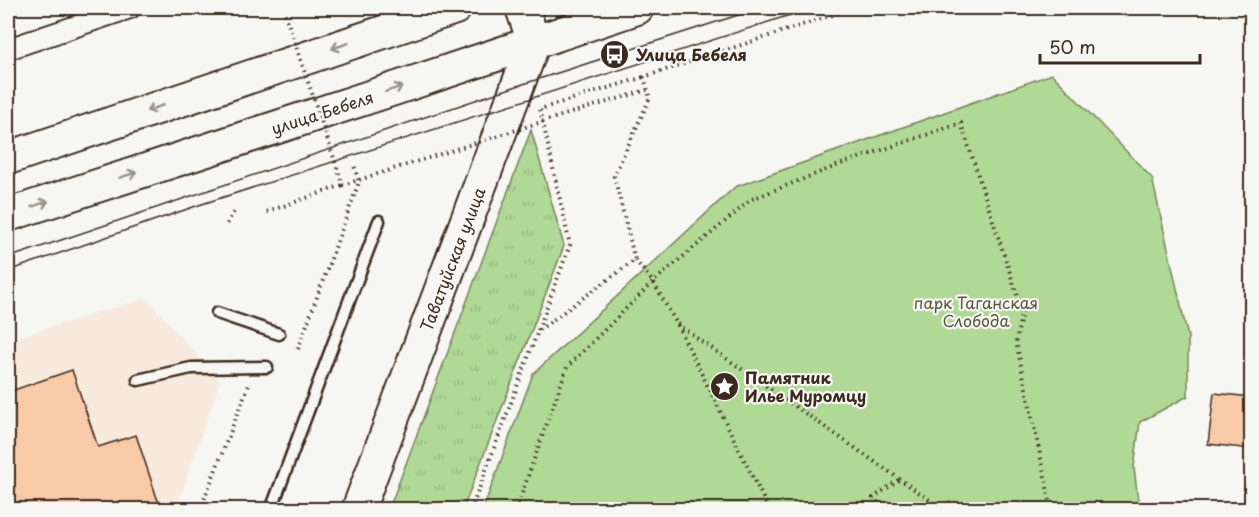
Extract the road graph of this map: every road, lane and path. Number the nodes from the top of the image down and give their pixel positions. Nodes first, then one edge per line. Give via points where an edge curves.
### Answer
1 (130, 8) edge
2 (283, 8) edge
3 (455, 8) edge
4 (522, 8) edge
5 (637, 8) edge
6 (854, 8) edge
7 (534, 42) junction
8 (8, 49) edge
9 (644, 77) junction
10 (647, 90) junction
11 (8, 158) edge
12 (354, 165) dead end
13 (343, 185) junction
14 (235, 210) dead end
15 (267, 212) dead end
16 (8, 215) edge
17 (379, 220) dead end
18 (227, 224) dead end
19 (635, 260) junction
20 (653, 282) junction
21 (217, 313) dead end
22 (677, 324) junction
23 (539, 330) junction
24 (279, 334) dead end
25 (298, 349) dead end
26 (255, 368) junction
27 (267, 368) dead end
28 (138, 380) dead end
29 (901, 478) junction
30 (200, 510) edge
31 (271, 510) edge
32 (358, 510) edge
33 (471, 510) edge
34 (516, 510) edge
35 (769, 510) edge
36 (887, 510) edge
37 (944, 510) edge
38 (1052, 510) edge

1 - 8 street
2 - 13 path, bridge
3 -> 11 main road
4 - 7 main road
5 - 7 main road, улица Бебеля
6 - 9 path
16 -> 7 main road, улица Бебеля
7 - 32 main road, Таватуйская улица
9 - 10 path
9 - 23 path via 540,109 570,245
10 - 13 path, bridge
10 - 19 path via 650,99 614,176
12 - 25 path via 359,182
13 - 15 path
14 - 18 path
17 - 31 lane
19 - 20 path
19 - 23 path
20 - 22 path
20 - 34 path via 567,367
20 - 38 path via 752,199 961,123 1022,310 1016,342
21 - 24 lane
22 - 29 path
22 - 35 path
23 - 33 path
26 - 27 lane
26 - 28 lane via 191,368
26 - 30 path
29 - 36 path via 873,498
29 - 37 path

